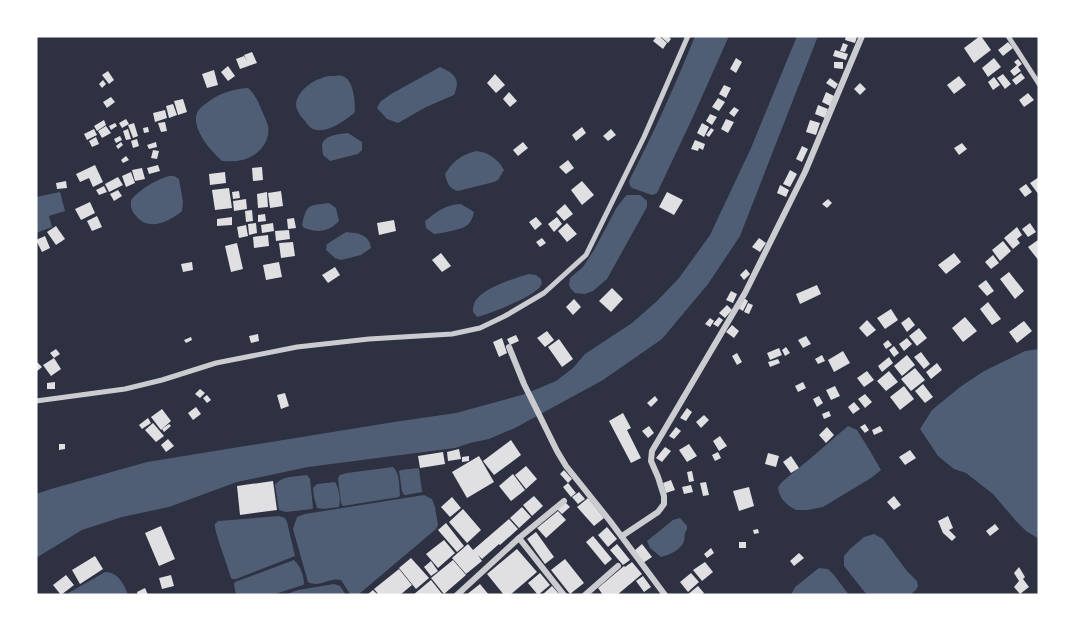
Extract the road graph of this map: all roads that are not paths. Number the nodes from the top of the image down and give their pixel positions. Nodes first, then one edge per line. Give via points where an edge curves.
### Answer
1 (688, 36) edge
2 (862, 36) edge
3 (1008, 36) edge
4 (1039, 84) edge
5 (509, 346) dead end
6 (36, 401) edge
7 (564, 501) dead end
8 (622, 536) junction
9 (519, 538) junction
10 (618, 566) dead end
11 (457, 595) edge
12 (564, 595) edge
13 (585, 595) edge
14 (665, 595) edge

1 - 6 street via 644,138 586,255 544,293 505,316 480,328 452,334 297,347 216,363 125,390
2 - 8 street via 805,172 749,284 652,451 651,461 664,504 658,512
3 - 4 street
5 - 8 street via 524,384 566,466
7 - 9 street
8 - 14 street
9 - 11 street
9 - 12 street
10 - 13 street

